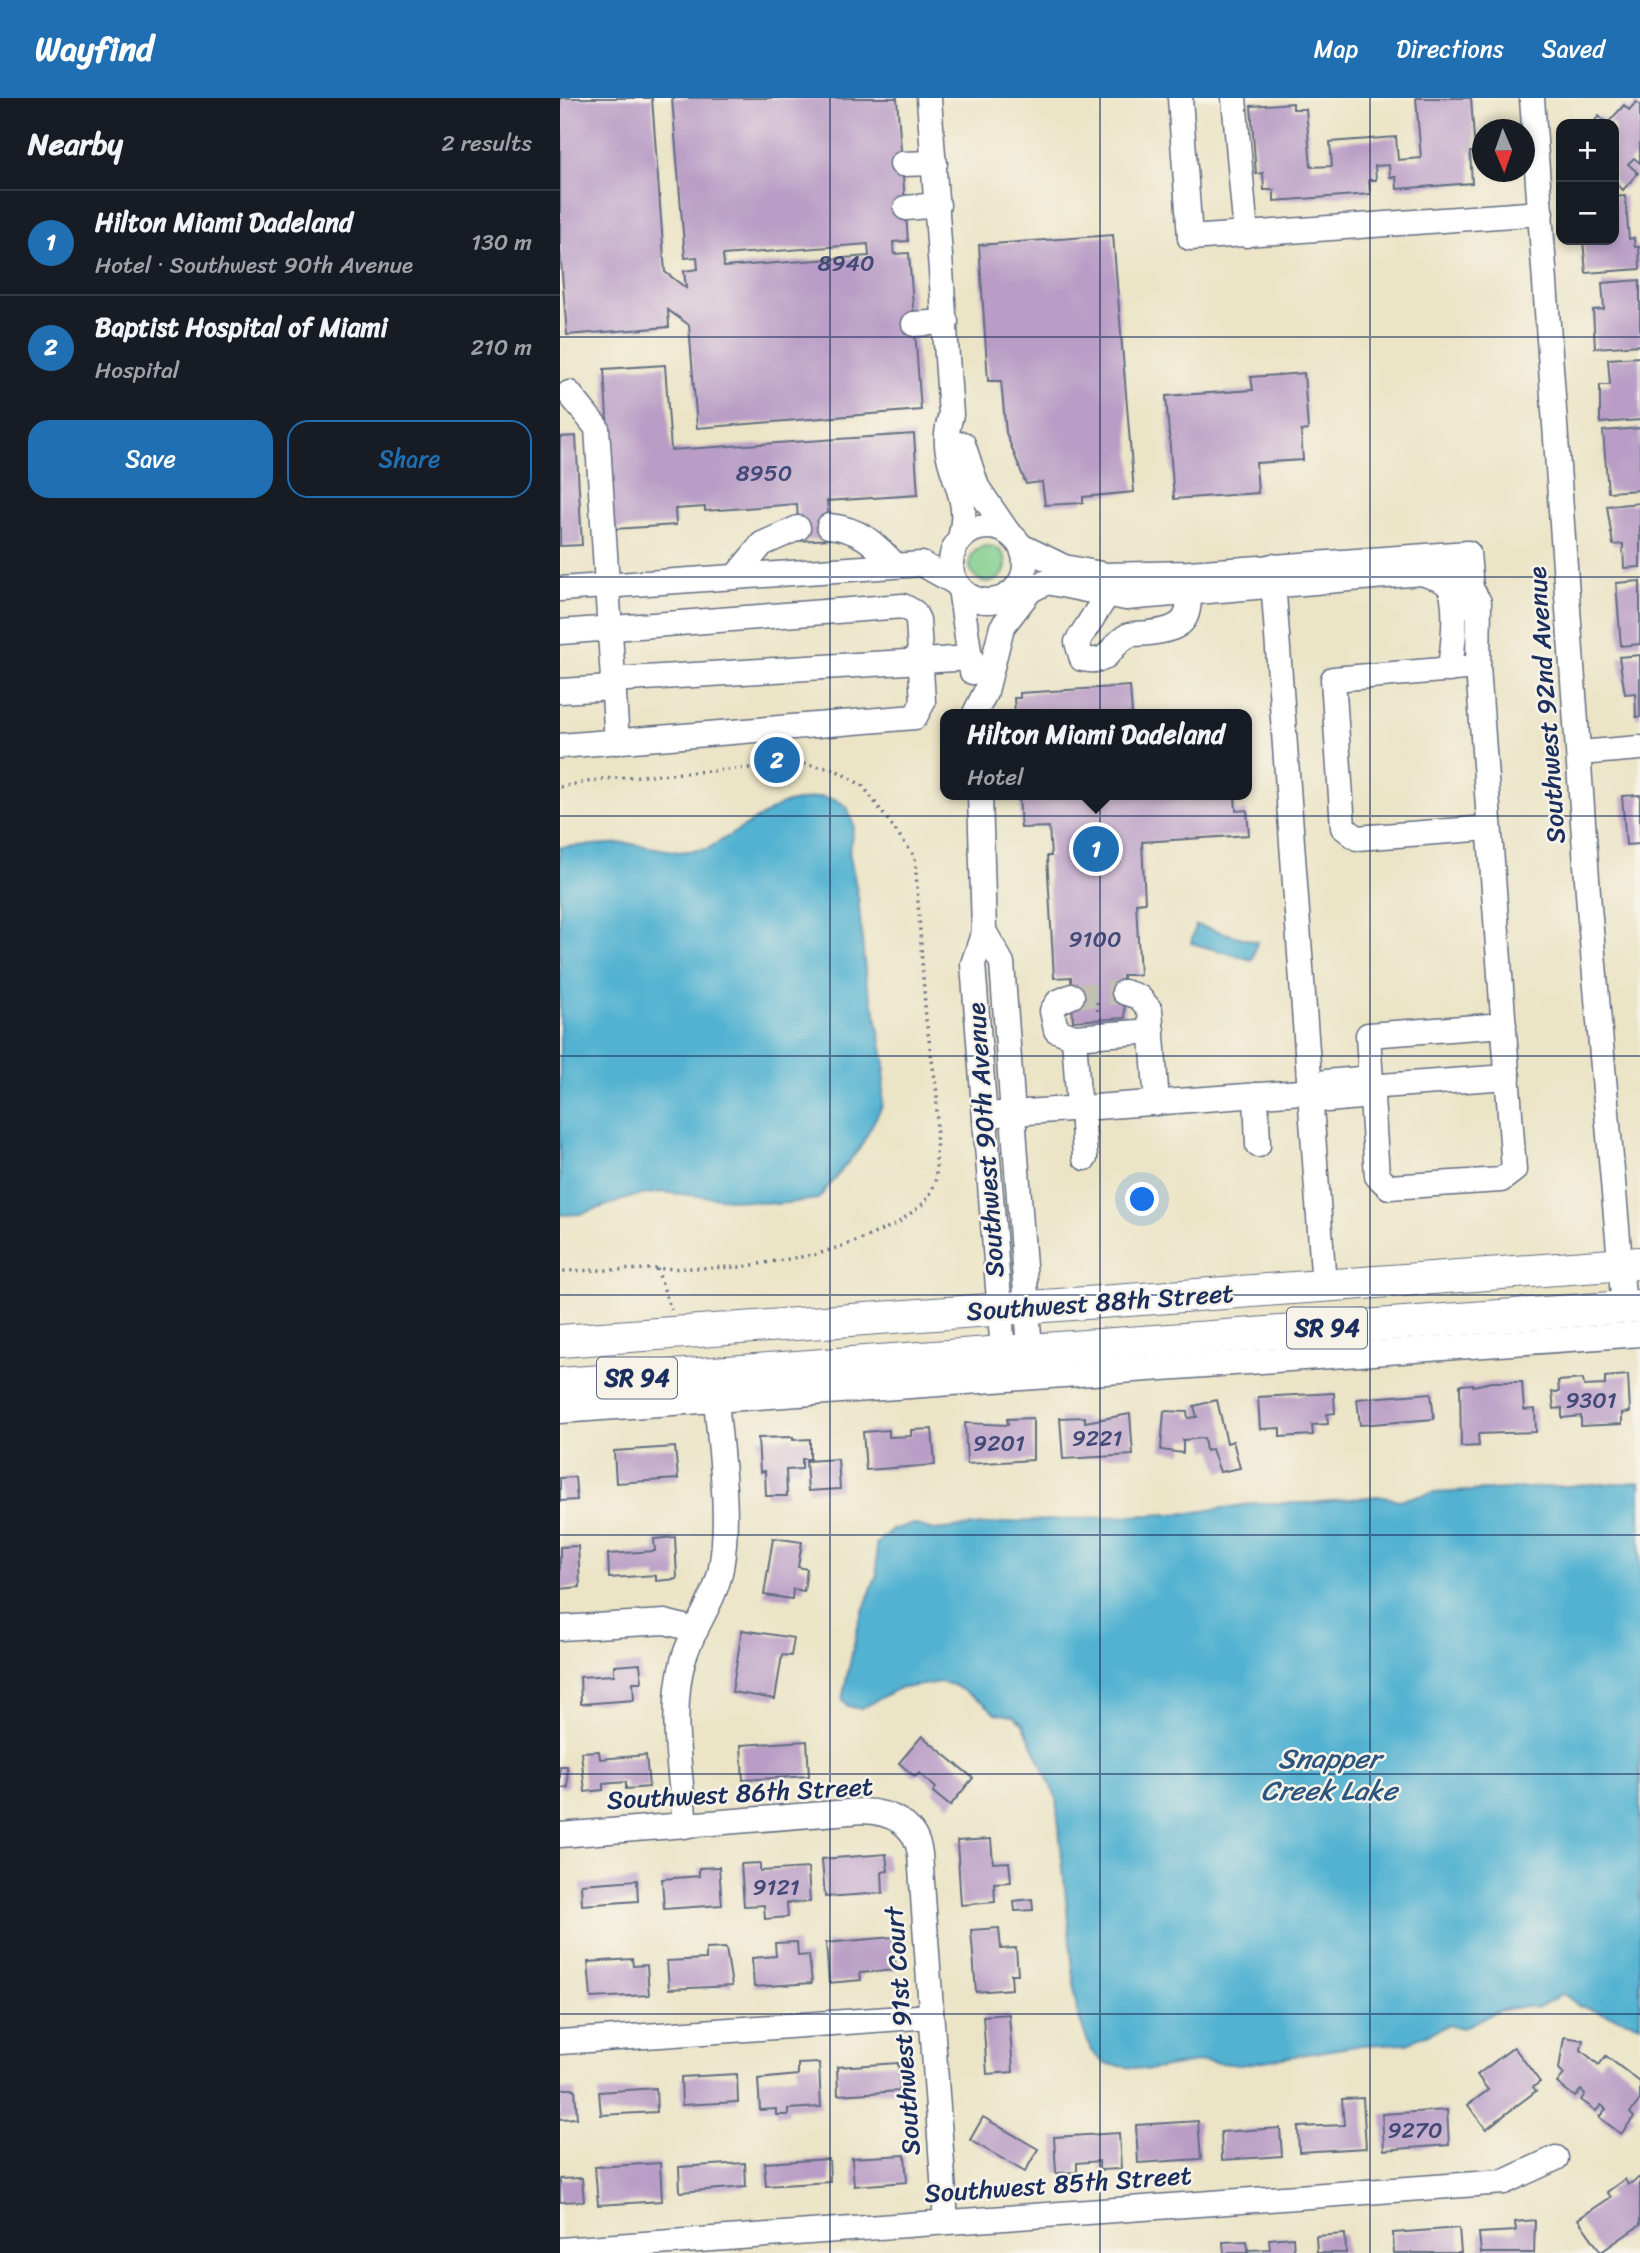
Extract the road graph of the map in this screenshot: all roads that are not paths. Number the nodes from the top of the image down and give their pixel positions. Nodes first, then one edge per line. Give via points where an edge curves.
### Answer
1 (929, 98) edge
2 (1180, 98) edge
3 (1234, 98) edge
4 (1532, 98) edge
5 (934, 163) junction
6 (902, 164) dead end
7 (938, 205) junction
8 (906, 208) dead end
9 (1541, 213) junction
10 (1246, 235) junction
11 (946, 330) junction
12 (915, 332) dead end
13 (569, 393) dead end
14 (951, 415) junction
15 (829, 526) dead end
16 (798, 528) dead end
17 (1014, 538) junction
18 (957, 543) junction
19 (922, 564) junction
20 (895, 565) junction
21 (1469, 570) junction
22 (1427, 575) junction
23 (736, 576) junction
24 (1273, 577) junction
25 (1189, 583) junction
26 (1107, 585) junction
27 (606, 586) junction
28 (958, 586) junction
29 (560, 589) edge
30 (1014, 595) junction
31 (608, 628) junction
32 (560, 632) edge
33 (971, 656) junction
34 (921, 660) junction
35 (1478, 667) junction
36 (1449, 670) junction
37 (613, 684) junction
38 (560, 691) edge
39 (975, 709) edge
40 (977, 709) edge
41 (617, 742) junction
42 (560, 746) edge
43 (1640, 748) edge
44 (1579, 753) junction
45 (980, 800) edge
46 (1489, 828) junction
47 (984, 931) junction
48 (1124, 992) tunnel mouth
49 (1072, 996) dead end
50 (1504, 1025) junction
51 (1152, 1031) junction
52 (1074, 1037) junction
53 (1508, 1077) junction
54 (1370, 1087) junction
55 (1313, 1091) junction
56 (1256, 1095) junction
57 (1157, 1103) junction
58 (1080, 1108) junction
59 (1013, 1113) junction
60 (985, 1116) junction
61 (1258, 1145) dead end
62 (1085, 1158) dead end
63 (1630, 1264) edge
64 (1324, 1286) junction
65 (1632, 1306) edge
66 (1014, 1309) junction
67 (674, 1324) junction
68 (1640, 1334) edge
69 (560, 1341) edge
70 (1016, 1350) junction
71 (560, 1384) edge
72 (715, 1387) junction
73 (560, 1411) edge
74 (560, 1628) edge
75 (696, 1630) junction
76 (685, 1826) junction
77 (560, 1835) edge
78 (916, 1837) joint
79 (931, 2016) junction
80 (560, 2042) edge
81 (1556, 2158) dead end
82 (946, 2221) junction
83 (560, 2250) edge

1 - 5 street
2 - 10 street via 1190,238
3 - 10 street
4 - 9 street, Southwest 92nd Avenue
5 - 6 street
5 - 7 street
7 - 8 street
7 - 11 street
9 - 10 street
9 - 44 street, Southwest 92nd Avenue
11 - 12 street
11 - 14 street
13 - 27 street via 597,428
14 - 17 street via 962,431 977,487
14 - 18 street via 947,446 966,510
15 - 20 street via 860,533
16 - 23 street via 762,544
17 - 18 street via 982,526
17 - 26 street
17 - 30 street via 1024,573
18 - 19 street
18 - 28 street via 951,572
19 - 20 street
19 - 28 street
20 - 23 street
21 - 22 street
21 - 24 street
21 - 35 street via 1467,641
22 - 24 street
22 - 36 street via 1444,581 1451,592 1454,642
23 - 27 street
24 - 25 street
24 - 55 street
25 - 26 street via 1126,598
25 - 26 street via 1189,614 1182,624 1168,631 1128,635 1106,658 1095,662 1082,659 1077,642
26 - 30 street via 1055,582
27 - 29 street
27 - 31 street
28 - 30 street via 976,599
28 - 33 street
30 - 33 street
30 - 40 street
31 - 32 street
31 - 34 street via 903,606 918,620
31 - 37 street
33 - 34 street
33 - 39 street
34 - 37 street
34 - 41 street via 923,702 915,717
35 - 36 street
35 - 46 street
36 - 46 street via 1333,679 1343,827 1357,838
37 - 38 street
37 - 41 street
41 - 42 street
43 - 44 street
44 - 63 street, Southwest 92nd Avenue
45 - 47 street, Southwest 90th Avenue
46 - 50 street
47 - 59 street, Southwest 90th Avenue via 1002,963
47 - 60 street, Southwest 90th Avenue via 973,964
48 - 51 street via 1146,1002
49 - 52 street via 1058,1002 1052,1017 1056,1030
50 - 53 street
50 - 54 street via 1368,1035
51 - 52 street
51 - 57 street
52 - 58 street
53 - 54 street
53 - 54 street via 1514,1170 1501,1180 1389,1187 1377,1176
54 - 55 street via 1360,1079 1326,1082
55 - 56 street
55 - 64 street
56 - 57 street
56 - 61 street
57 - 58 street
58 - 59 street
58 - 62 street
59 - 60 street
59 - 66 street, Southwest 90th Avenue
60 - 66 street, Southwest 90th Avenue
63 - 64 main road, Southwest 88th Street / SR 94
63 - 65 street, Southwest 92nd Avenue
64 - 66 main road, Southwest 88th Street / SR 94
65 - 70 main road, Southwest 88th Street / SR 94
66 - 67 main road, Southwest 88th Street / SR 94
66 - 70 street, Southwest 90th Avenue
67 - 69 main road, Southwest 88th Street / SR 94
67 - 72 main road via 703,1355
68 - 72 street, Southwest 88th Street
70 - 72 main road, Southwest 88th Street / SR 94
71 - 72 main road, Southwest 88th Street / SR 94
72 - 73 street, Southwest 88th Street
72 - 75 street via 724,1543 714,1594
74 - 75 street via 665,1622
75 - 76 street via 684,1657 677,1721
76 - 77 street, Southwest 86th Street
76 - 78 street, Southwest 86th Street via 873,1811 893,1816
78 - 79 street, Southwest 91st Court
79 - 80 street
79 - 82 street, Southwest 91st Court
81 - 82 street, Southwest 85th Street via 1504,2182
82 - 83 street, Southwest 85th Street

